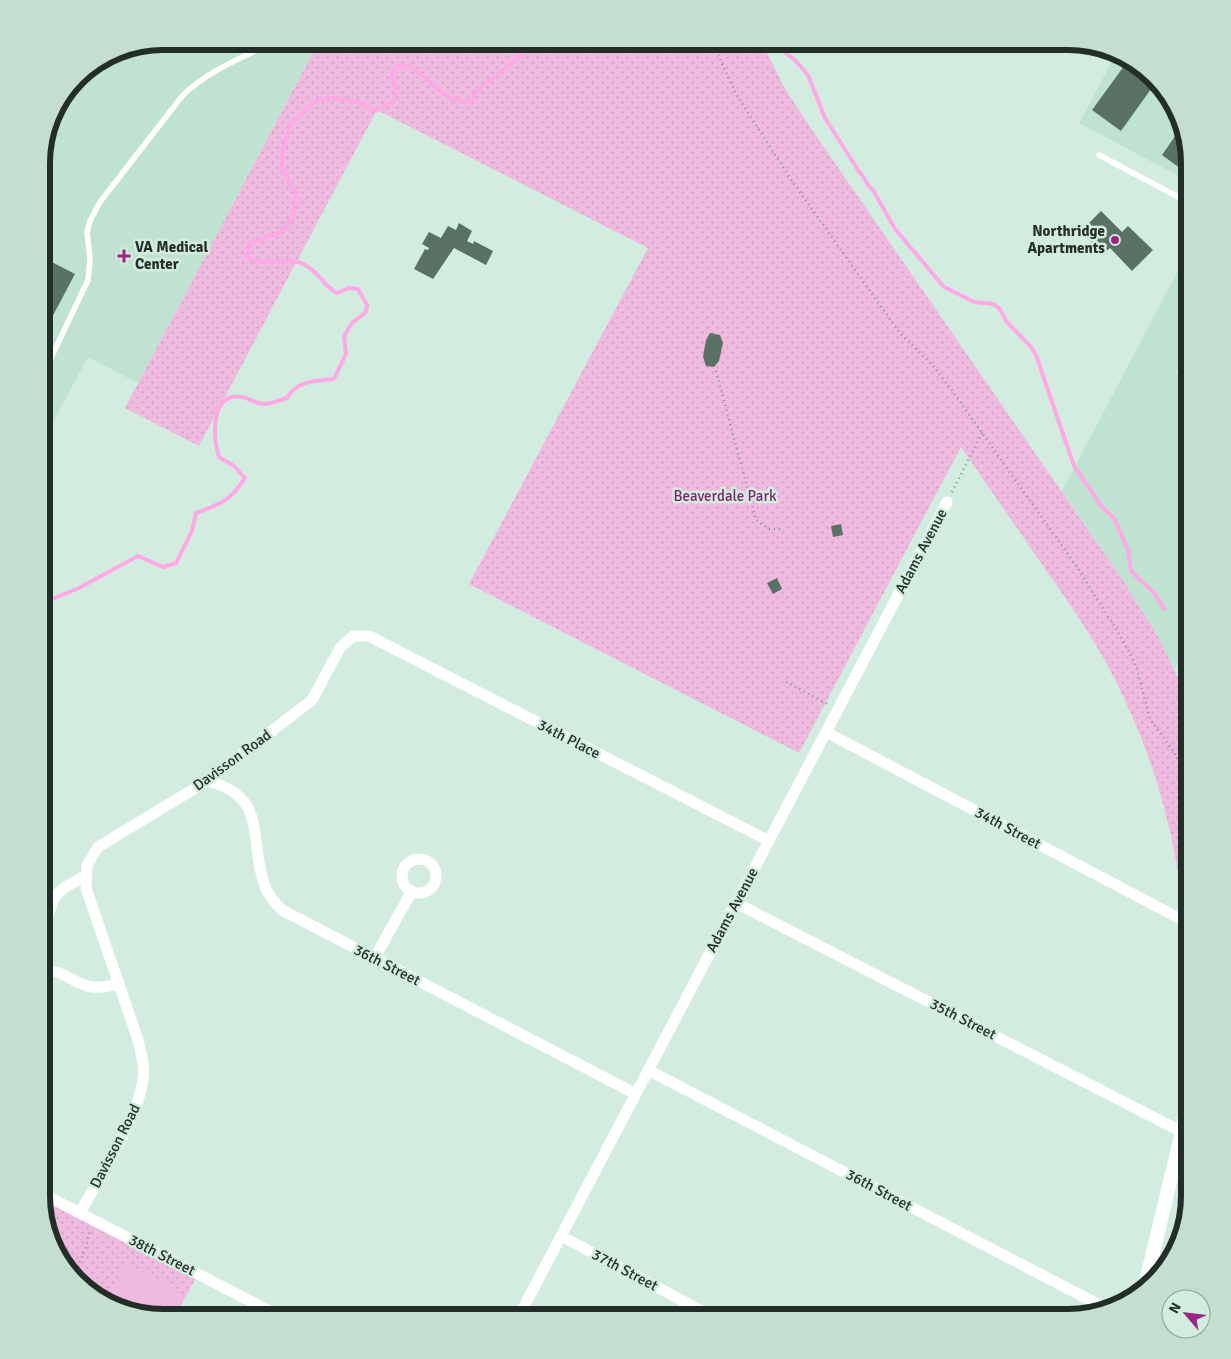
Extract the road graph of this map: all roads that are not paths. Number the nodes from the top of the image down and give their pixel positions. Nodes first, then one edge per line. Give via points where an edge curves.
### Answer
1 (256, 50) edge
2 (1099, 155) dead end
3 (1181, 197) edge
4 (50, 362) edge
5 (947, 502) road end
6 (369, 636) joint
7 (826, 732) junction
8 (207, 781) junction
9 (769, 841) junction
10 (85, 876) junction
11 (412, 891) dead end
12 (736, 903) junction
13 (50, 914) edge
14 (1181, 919) edge
15 (374, 959) junction
16 (50, 970) edge
17 (119, 983) junction
18 (648, 1070) junction
19 (636, 1094) junction
20 (1181, 1131) edge
21 (1181, 1153) edge
22 (50, 1198) edge
23 (80, 1213) junction
24 (561, 1236) junction
25 (1148, 1276) edge
26 (1099, 1305) edge
27 (266, 1309) edge
28 (523, 1309) edge
29 (698, 1309) edge

1 - 4 lane via 221,66 183,95 100,202 87,232 88,280
2 - 3 lane
5 - 7 street, Adams Avenue
6 - 8 street, Davisson Road via 353,636 346,640 312,700
6 - 9 street, 34th Place
7 - 9 street, Adams Avenue
7 - 14 street, 34th Street
8 - 10 street, Davisson Road via 98,847 87,865
8 - 15 street, 36th Street via 226,785 247,805 253,819 266,888 282,910
9 - 12 street, Adams Avenue
10 - 13 street via 54,898
10 - 17 street, Davisson Road via 86,888
11 - 15 street
12 - 18 street, Adams Avenue
12 - 20 street, 35th Street
15 - 19 street, 36th Street
16 - 17 street via 86,987 103,989
17 - 23 street, Davisson Road via 143,1058 141,1095
18 - 19 street, Adams Avenue
18 - 26 street, 36th Street
19 - 24 street, Adams Avenue
21 - 25 street
22 - 23 street, 38th Street
23 - 27 street, 38th Street
24 - 28 street, Adams Avenue
24 - 29 street, 37th Street

